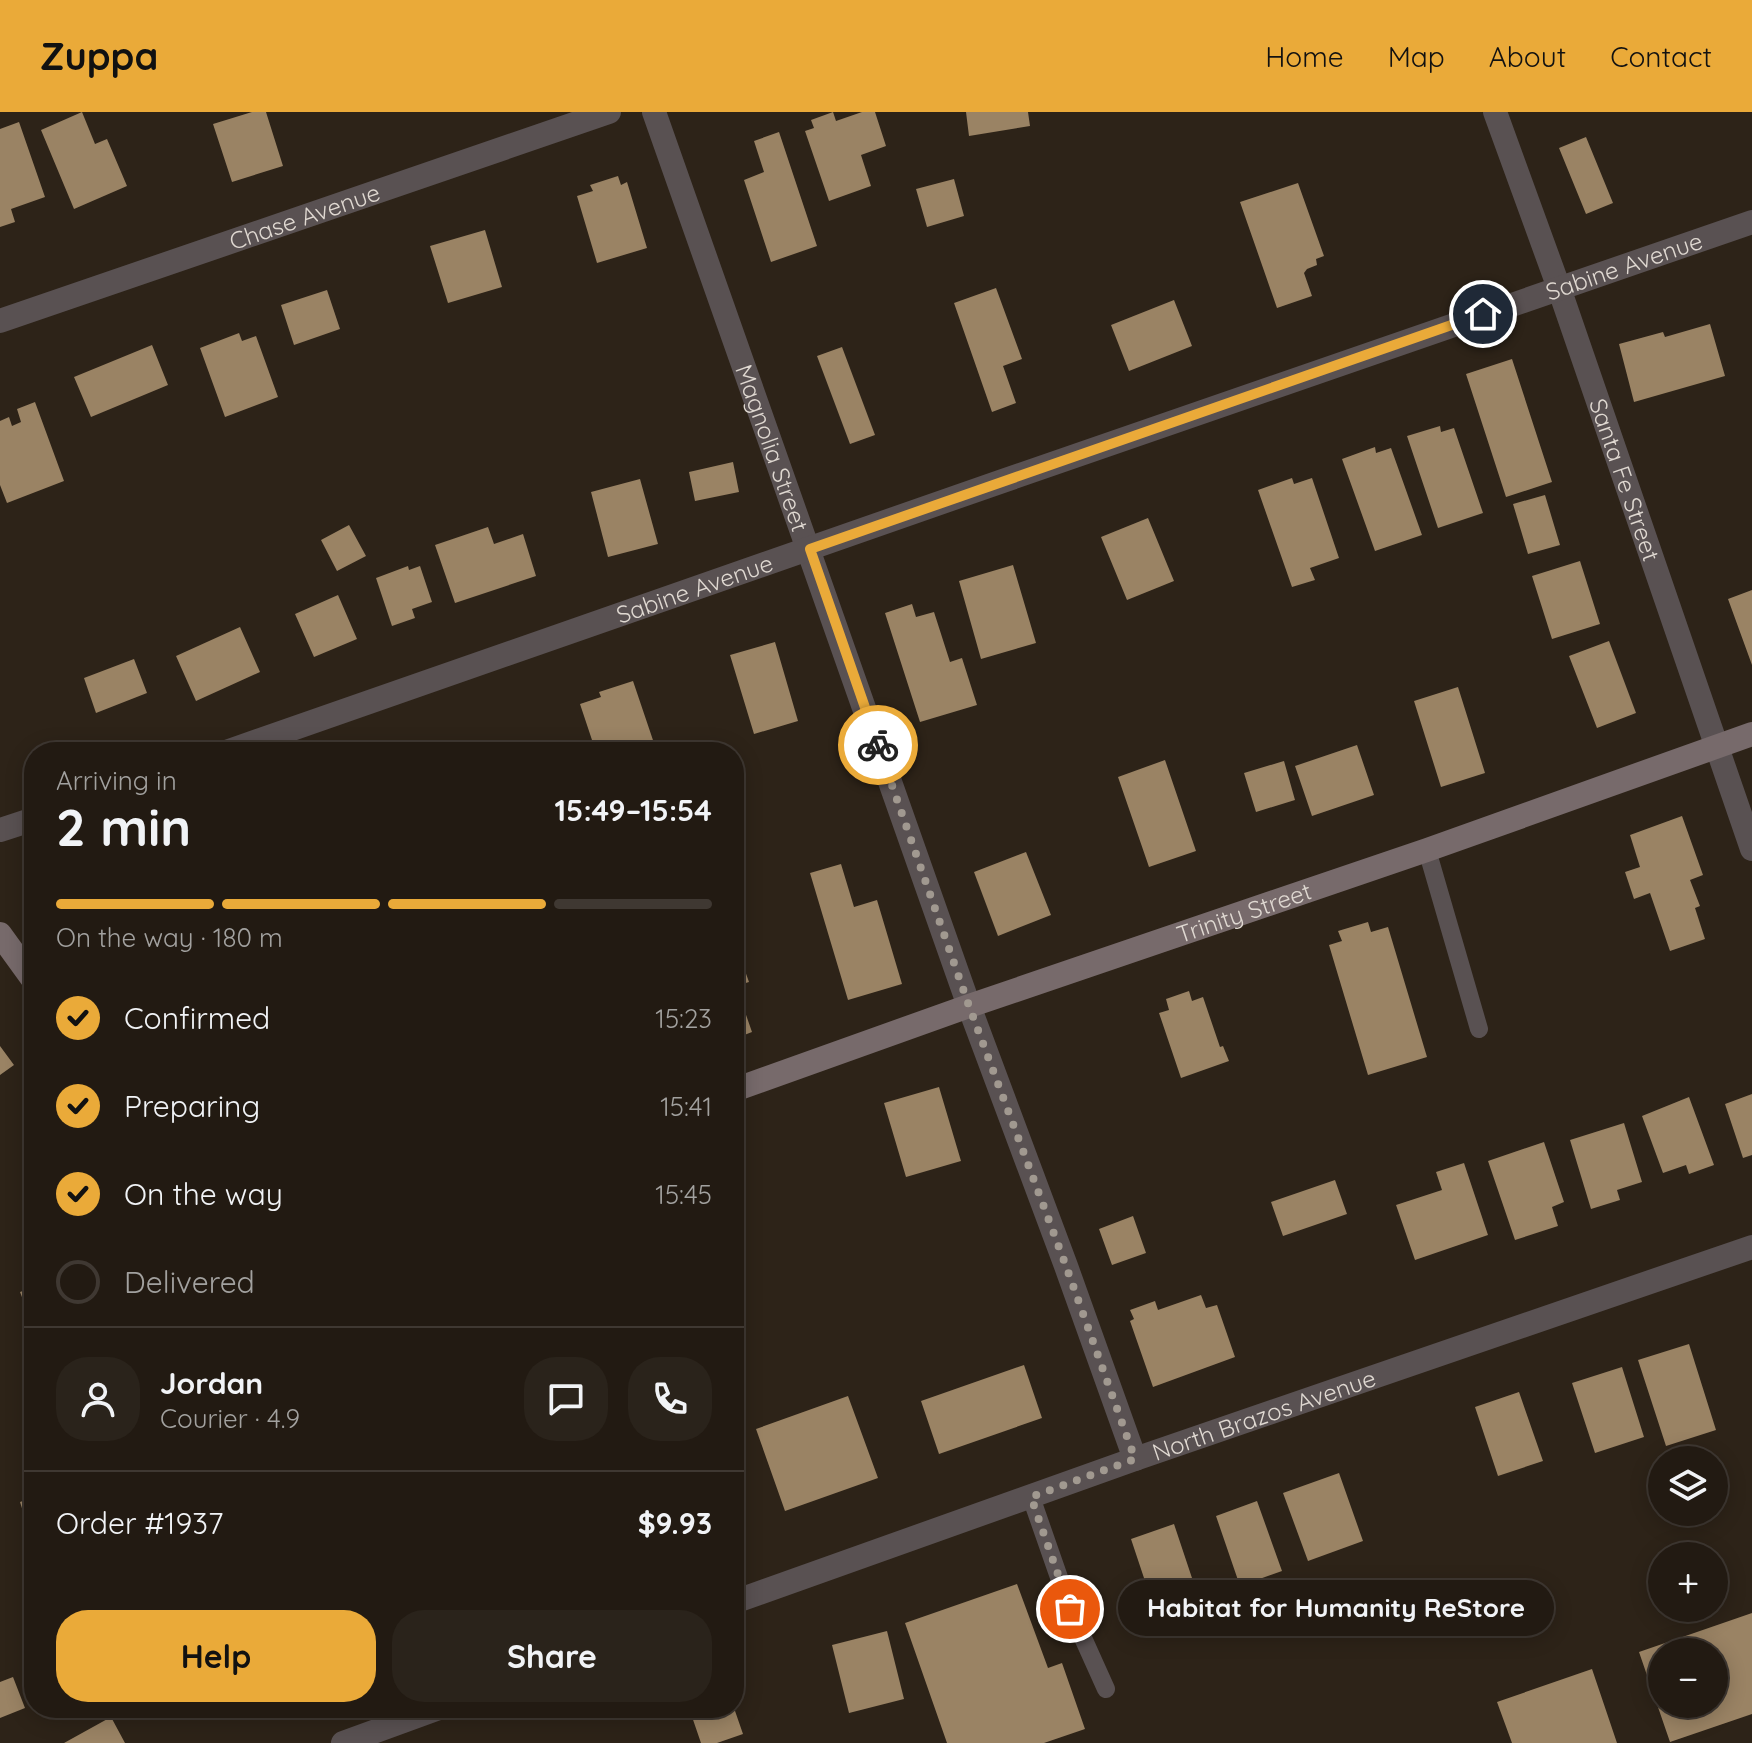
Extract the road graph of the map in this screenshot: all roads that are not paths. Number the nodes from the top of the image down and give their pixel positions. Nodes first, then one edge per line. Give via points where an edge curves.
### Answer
1 (609, 112) edge
2 (654, 112) edge
3 (1495, 112) edge
4 (1752, 222) edge
5 (1559, 288) junction
6 (0, 321) edge
7 (810, 549) junction
8 (1752, 734) edge
9 (255, 742) edge
10 (1716, 747) junction
11 (24, 822) edge
12 (0, 830) edge
13 (1752, 849) edge
14 (1427, 850) junction
15 (0, 934) edge
16 (24, 967) edge
17 (969, 1006) junction
18 (1479, 1029) dead end
19 (744, 1086) edge
20 (1752, 1247) edge
21 (1135, 1459) junction
22 (1031, 1497) junction
23 (744, 1598) edge
24 (1106, 1689) dead end
25 (412, 1718) edge
26 (343, 1743) edge

1 - 6 street, Chase Avenue
2 - 7 street, Magnolia Street
3 - 5 street, Santa Fe Street
4 - 5 street, Sabine Avenue
5 - 7 street, Sabine Avenue
5 - 10 street, Santa Fe Street
7 - 9 street, Sabine Avenue
7 - 17 street, Magnolia Street
8 - 10 street, Trinity Street
10 - 13 street, Santa Fe Street
10 - 14 street, Trinity Street
11 - 12 street
14 - 17 street, Trinity Street
14 - 18 lane
15 - 16 street
17 - 19 street, Trinity Street
17 - 21 street, Magnolia Street
20 - 21 street, North Brazos Avenue
21 - 22 street, North Brazos Avenue
22 - 23 street, North Brazos Avenue
22 - 24 lane via 1070,1609
25 - 26 street

